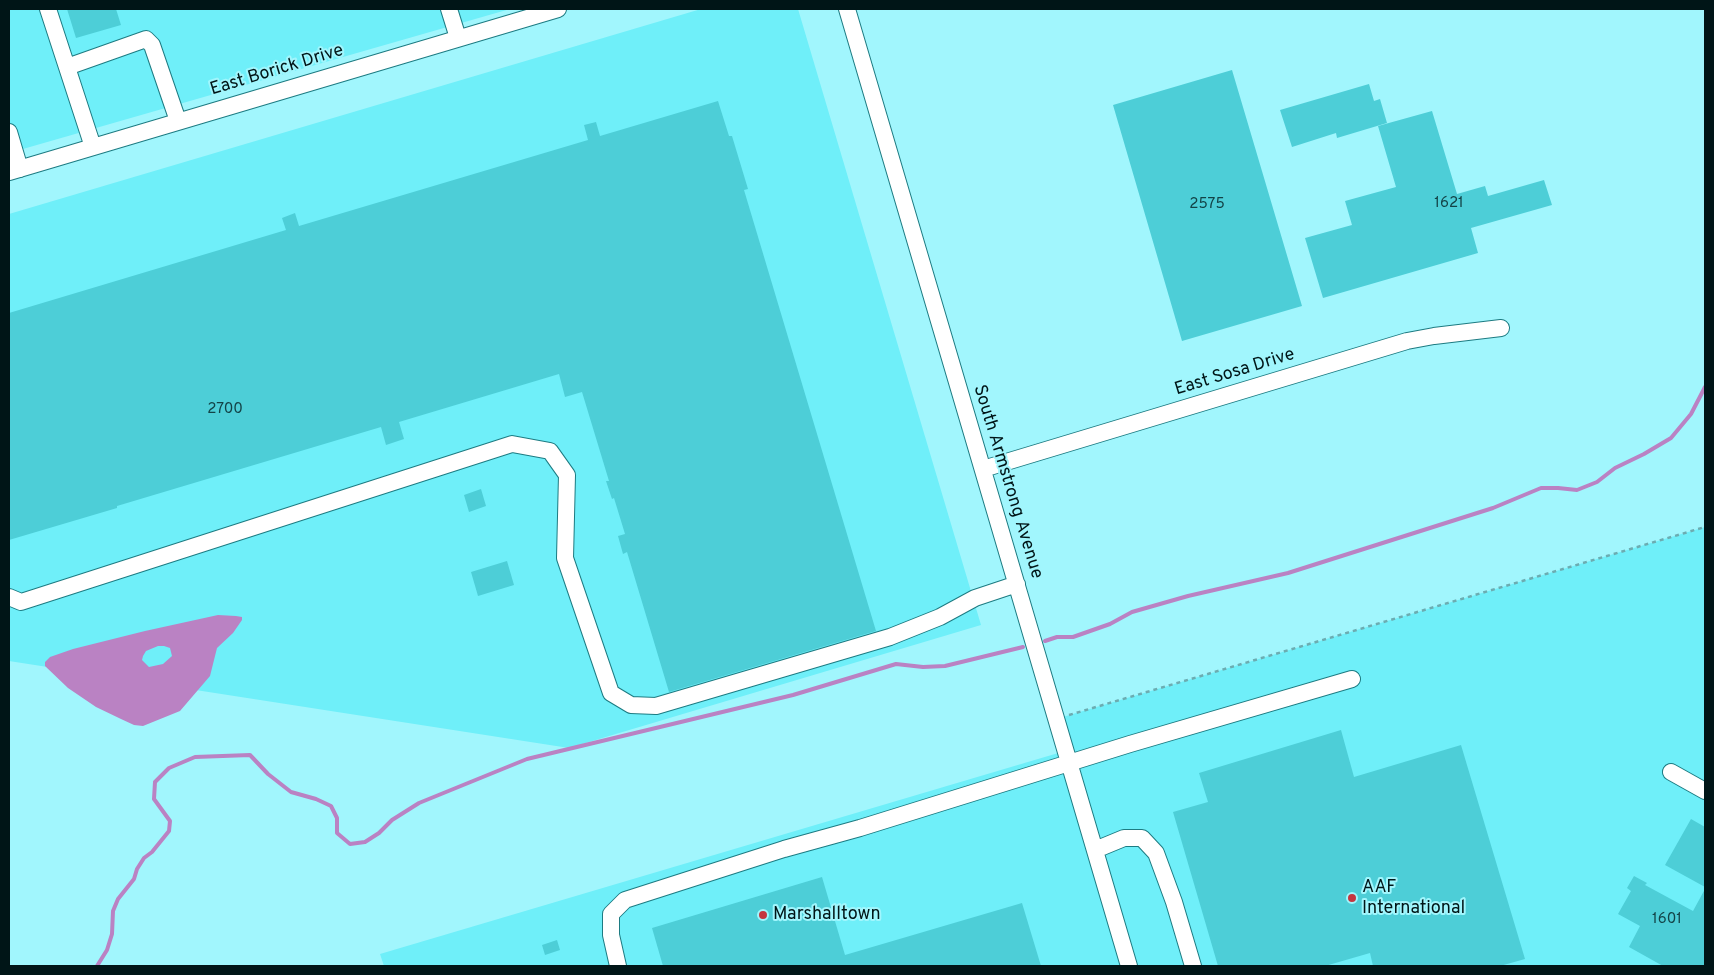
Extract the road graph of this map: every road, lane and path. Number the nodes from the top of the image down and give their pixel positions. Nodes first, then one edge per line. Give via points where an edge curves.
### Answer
1 (48, 9) edge
2 (449, 9) edge
3 (558, 9) edge
4 (847, 9) edge
5 (458, 38) junction
6 (67, 67) junction
7 (178, 122) junction
8 (9, 132) edge
9 (93, 147) junction
10 (14, 170) edge
11 (1501, 328) dead end
12 (983, 470) junction
13 (1705, 527) edge
14 (1017, 584) junction
15 (9, 597) edge
16 (1352, 679) dead end
17 (1056, 719) junction
18 (1069, 762) junction
19 (1671, 772) dead end
20 (1705, 791) edge
21 (1095, 850) junction
22 (618, 966) edge
23 (1129, 966) edge
24 (1193, 966) edge

1 - 6 street
2 - 5 street
3 - 5 street, East Borick Drive
4 - 12 street, South Armstrong Avenue
5 - 7 street, East Borick Drive
6 - 7 street via 146,39 152,45
6 - 9 street
7 - 9 street, East Borick Drive
8 - 10 street
9 - 10 street, East Borick Drive
11 - 12 street, East Sosa Drive via 1407,341
12 - 14 street, South Armstrong Avenue
13 - 17 path
14 - 15 street via 975,598 890,638 656,706 631,705 611,692 565,558 567,475 550,451 512,444 21,602
14 - 17 street, South Armstrong Avenue
16 - 18 street
17 - 18 street, South Armstrong Avenue
18 - 21 street, South Armstrong Avenue
18 - 22 street via 625,900 610,914
19 - 20 street
21 - 23 street, South Armstrong Avenue
21 - 24 street via 1124,838 1142,838 1156,853

